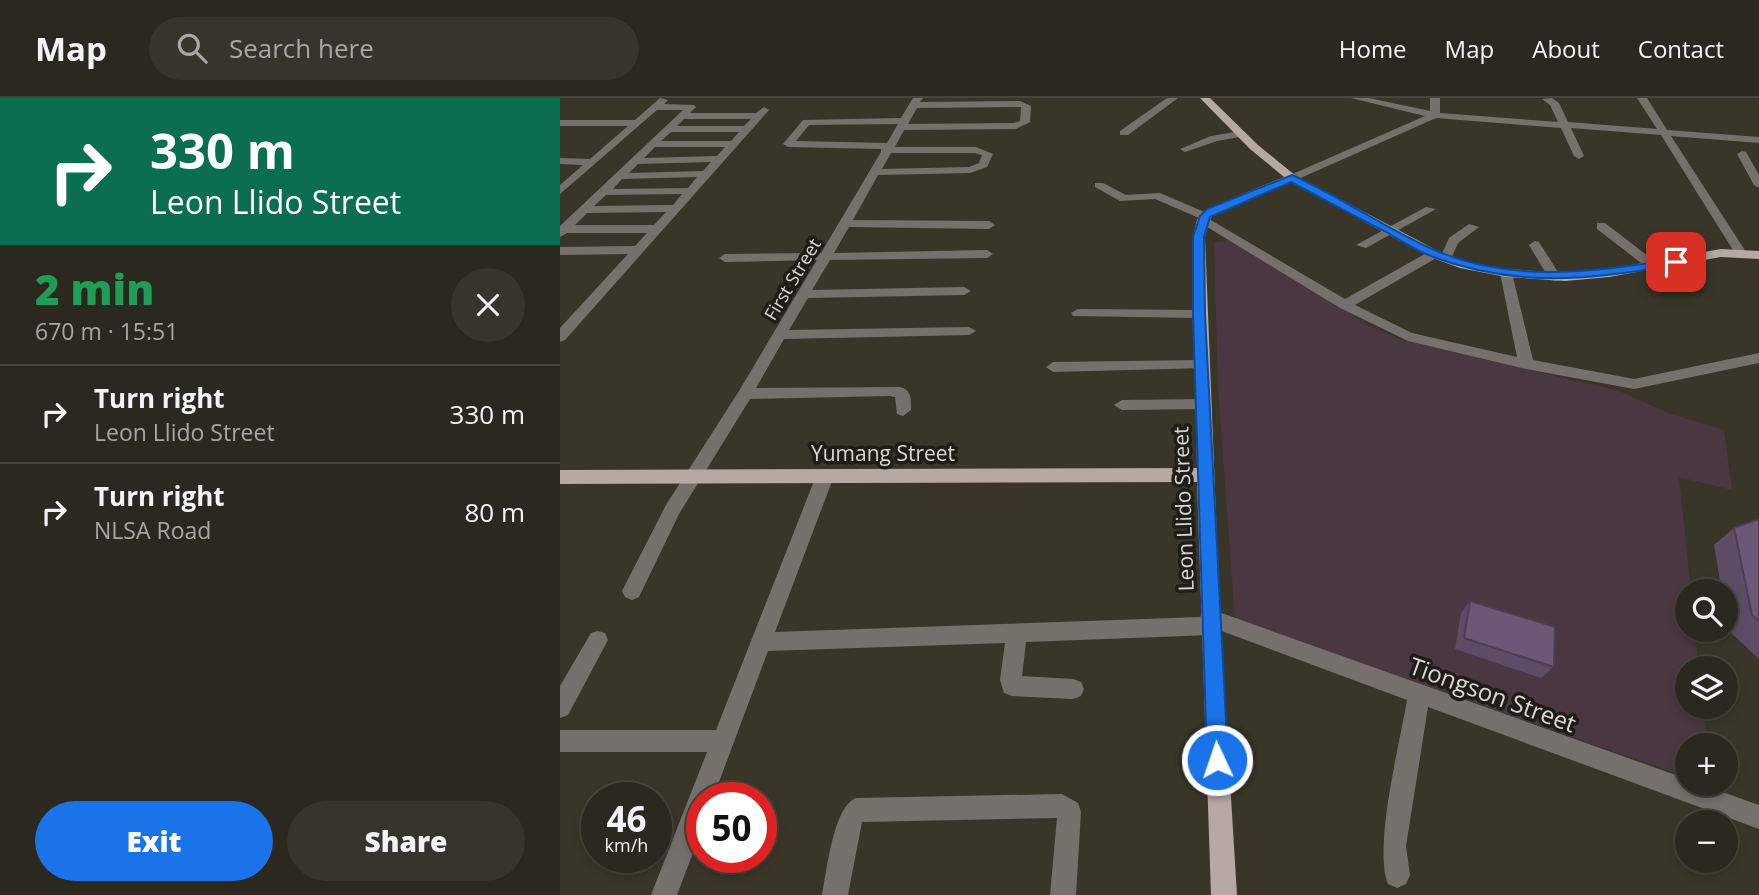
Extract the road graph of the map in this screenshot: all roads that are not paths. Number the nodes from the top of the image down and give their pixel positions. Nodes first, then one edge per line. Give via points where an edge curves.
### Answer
1 (665, 98) edge
2 (1173, 98) edge
3 (1205, 98) edge
4 (1356, 98) edge
5 (1435, 98) edge
6 (1642, 98) edge
7 (1546, 99) edge
8 (916, 102) edge
9 (655, 107) junction
10 (1435, 115) junction
11 (683, 116) junction
12 (560, 123) edge
13 (638, 123) junction
14 (904, 124) junction
15 (1563, 124) junction
16 (747, 129) junction
17 (669, 130) junction
18 (1662, 132) junction
19 (1124, 133) dead end
20 (1241, 134) junction
21 (1759, 140) edge
22 (653, 144) junction
23 (735, 144) junction
24 (887, 148) junction
25 (1185, 149) dead end
26 (1742, 154) dead end
27 (1579, 156) dead end
28 (720, 159) junction
29 (560, 161) edge
30 (637, 161) junction
31 (593, 162) junction
32 (874, 172) junction
33 (707, 174) junction
34 (621, 176) junction
35 (1292, 178) junction
36 (1099, 185) dead end
37 (1759, 185) edge
38 (560, 191) edge
39 (691, 191) junction
40 (603, 192) junction
41 (676, 208) junction
42 (1430, 209) dead end
43 (584, 210) junction
44 (1204, 218) junction
45 (844, 223) junction
46 (989, 225) dead end
47 (1601, 226) dead end
48 (1472, 227) dead end
49 (657, 229) junction
50 (562, 231) edge
51 (1391, 231) junction
52 (1362, 245) dead end
53 (1535, 245) dead end
54 (638, 250) junction
55 (560, 251) edge
56 (1740, 252) junction
57 (987, 254) dead end
58 (1759, 255) edge
59 (827, 256) junction
60 (1440, 256) junction
61 (725, 258) dead end
62 (1653, 266) junction
63 (1506, 274) junction
64 (1555, 277) junction
65 (964, 291) dead end
66 (804, 294) junction
67 (1345, 306) junction
68 (1078, 313) dead end
69 (1199, 314) junction
70 (566, 324) edge
71 (969, 331) dead end
72 (778, 335) junction
73 (560, 337) edge
74 (1759, 358) edge
75 (1527, 364) junction
76 (1200, 365) junction
77 (1053, 367) dead end
78 (745, 394) junction
79 (1202, 404) junction
80 (1122, 405) dead end
81 (903, 411) dead end
82 (1206, 475) junction
83 (825, 476) junction
84 (560, 477) edge
85 (692, 477) junction
86 (632, 591) dead end
87 (1210, 622) junction
88 (1017, 632) junction
89 (598, 640) dead end
90 (761, 642) junction
91 (1073, 690) dead end
92 (1419, 695) junction
93 (560, 707) edge
94 (560, 741) edge
95 (723, 741) junction
96 (1759, 817) edge
97 (1397, 875) dead end
98 (664, 895) edge
99 (835, 895) edge
100 (1063, 895) edge
101 (1224, 895) edge

1 - 9 street
2 - 19 street
3 - 20 main road
4 - 10 street
5 - 10 street
6 - 18 street
7 - 15 street via 1554,103
8 - 14 street, First Street
8 - 14 street via 1020,104 1026,106 1025,122 1016,126
9 - 11 street via 691,107
9 - 13 street
10 - 15 street
10 - 35 street
11 - 16 street via 761,113
11 - 17 street
12 - 13 street
13 - 31 street
14 - 24 street, First Street
14 - 24 street via 806,122 788,144
15 - 18 street
15 - 27 street
16 - 17 street
16 - 23 street
17 - 22 street
18 - 21 street
18 - 56 street
20 - 25 street
20 - 35 main road
22 - 23 street
22 - 30 street
23 - 28 street
24 - 32 street, First Street
24 - 32 street via 988,154 983,166 970,170
26 - 37 street
28 - 30 street
28 - 33 street
29 - 31 street
30 - 34 street
31 - 38 street
32 - 45 street, First Street
33 - 34 street
33 - 39 street
34 - 40 street
35 - 44 main road
35 - 51 main road
36 - 44 street via 1124,199 1156,195
39 - 40 street
39 - 41 street
40 - 43 street
41 - 43 street
41 - 49 street
42 - 51 street
43 - 50 street
44 - 67 street
44 - 69 main road, Leon Llido Street via 1199,237
45 - 46 street
45 - 59 street, First Street
47 - 62 street
48 - 60 street
49 - 50 street
49 - 54 street
51 - 52 street
51 - 60 main road
53 - 64 street
54 - 55 street
54 - 70 street
56 - 58 main road
56 - 62 main road
57 - 59 street
59 - 61 street
59 - 66 street, First Street
60 - 63 main road
60 - 67 street
62 - 64 main road
63 - 64 main road
63 - 75 street
65 - 66 street
66 - 72 street, First Street
67 - 75 street via 1408,336
68 - 69 street
69 - 76 main road, Leon Llido Street
70 - 73 street
71 - 72 street
72 - 78 street, First Street
74 - 75 street via 1634,384
76 - 77 street
76 - 79 main road, Leon Llido Street
78 - 81 street via 900,392
78 - 85 street, First Street
79 - 80 street
79 - 82 main road, Leon Llido Street
82 - 83 main road, Yumang Street
82 - 87 main road, Leon Llido Street
83 - 85 main road, Yumang Street
83 - 90 street
84 - 85 main road, Yumang Street
85 - 86 street, First Street
87 - 88 street
87 - 92 street, Tiongson Street
87 - 101 main road, Leon Llido Street
88 - 90 street
88 - 91 street via 1013,686
89 - 93 street
90 - 95 street
92 - 96 street, Tiongson Street
92 - 97 street via 1394,846
94 - 95 street
95 - 98 street
99 - 100 street via 856,810 1062,806 1069,812

